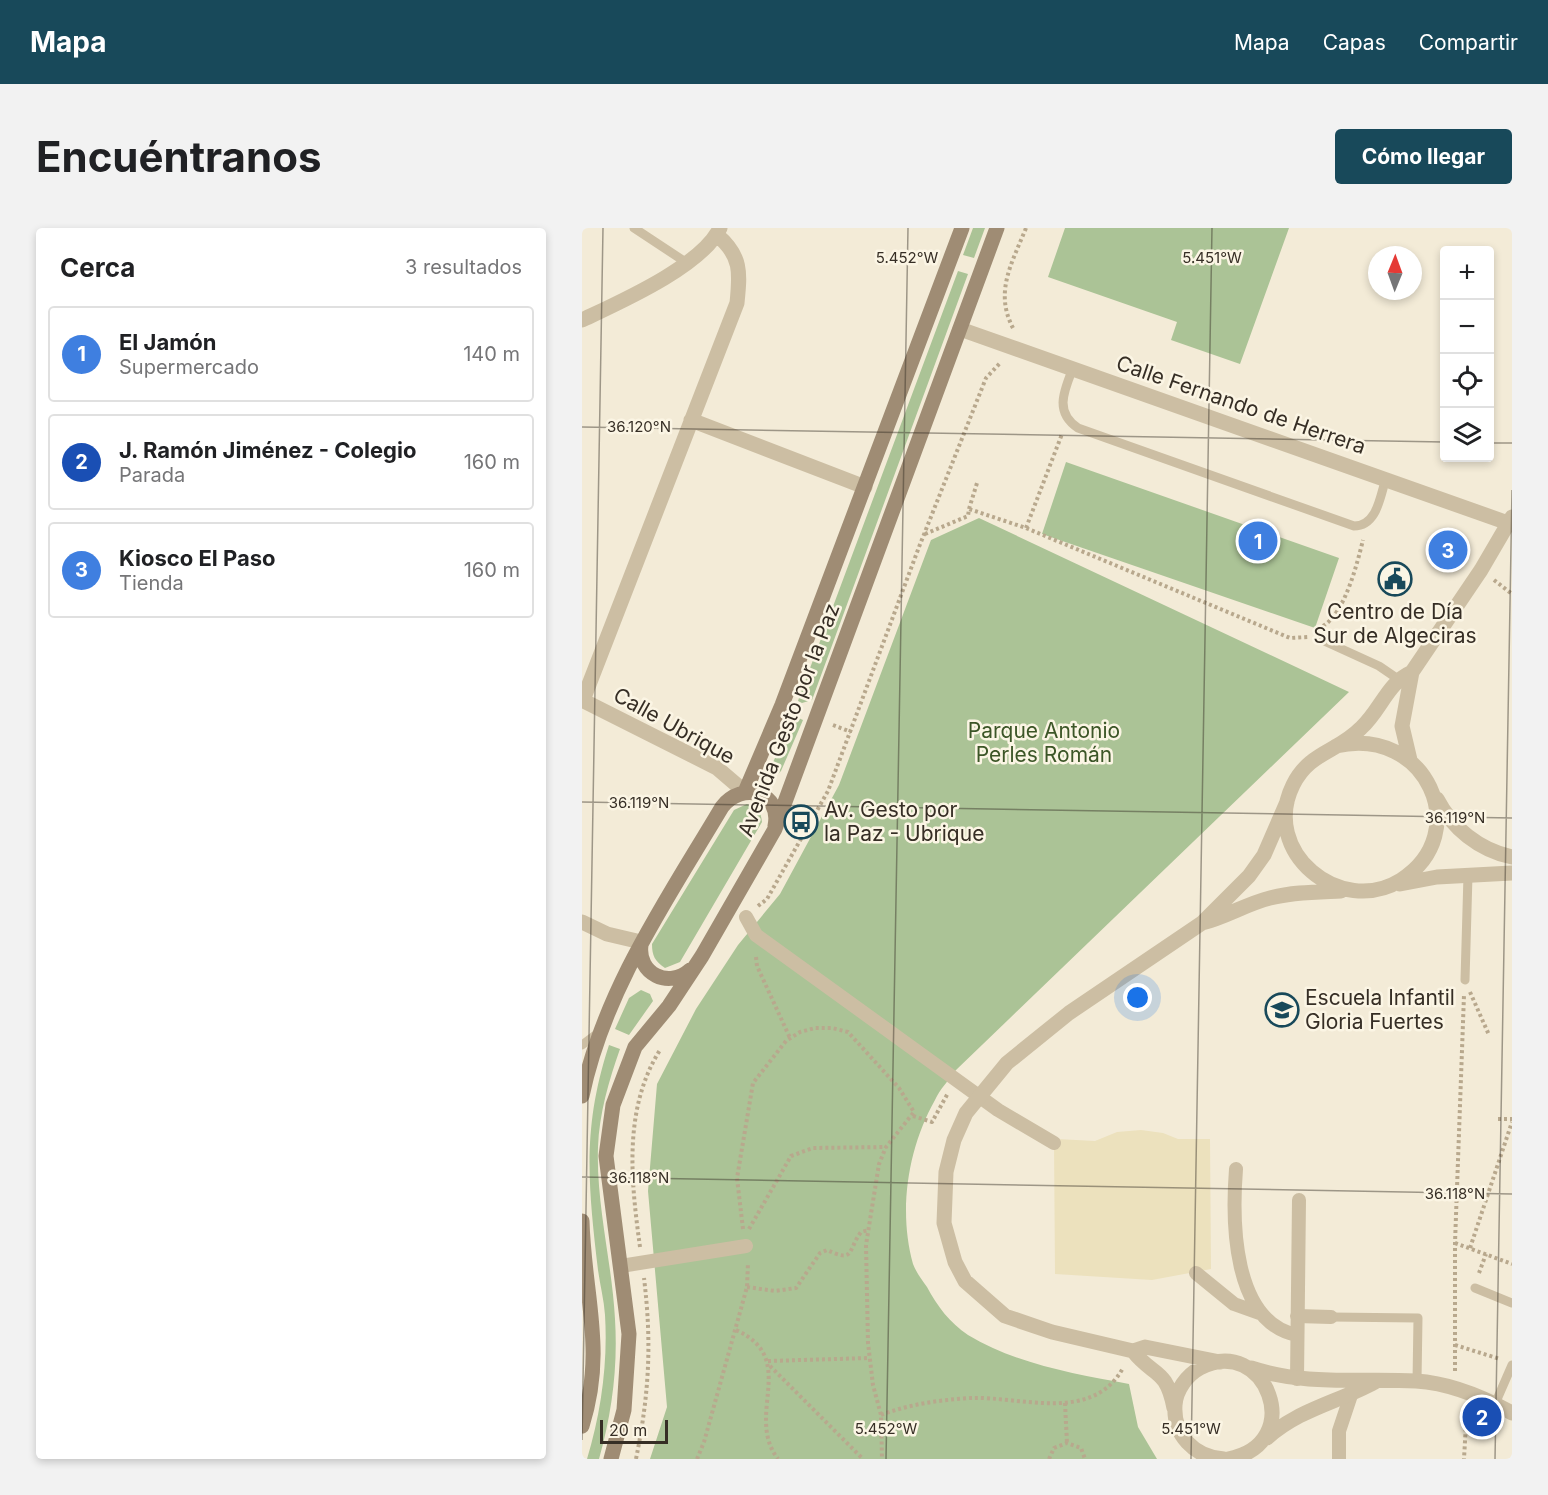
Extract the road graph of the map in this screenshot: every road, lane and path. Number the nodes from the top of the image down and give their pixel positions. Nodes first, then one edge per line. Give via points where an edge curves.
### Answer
1 (634, 228) edge
2 (962, 228) edge
3 (997, 228) edge
4 (1026, 228) edge
5 (719, 232) edge
6 (687, 263) junction
7 (582, 320) edge
8 (960, 329) junction
9 (1008, 346) junction
10 (1073, 368) junction
11 (692, 420) junction
12 (1071, 423) junction
13 (1386, 478) junction
14 (977, 483) dead end
15 (865, 487) junction
16 (969, 509) junction
17 (1510, 520) edge
18 (1026, 528) junction
19 (924, 534) junction
20 (1357, 564) dead end
21 (1316, 632) dead end
22 (1311, 636) dead end
23 (1322, 640) dead end
24 (1412, 672) junction
25 (1398, 679) junction
26 (582, 700) edge
27 (1336, 746) junction
28 (1410, 760) junction
29 (1429, 785) junction
30 (745, 792) junction
31 (1287, 802) junction
32 (775, 829) junction
33 (1512, 857) edge
34 (1512, 873) edge
35 (1467, 875) junction
36 (1385, 888) junction
37 (1354, 891) junction
38 (746, 917) joint
39 (582, 922) edge
40 (1202, 922) junction
41 (758, 937) junction
42 (641, 942) junction
43 (693, 968) junction
44 (1465, 980) junction
45 (600, 1032) junction
46 (1489, 1035) dead end
47 (790, 1038) junction
48 (582, 1045) edge
49 (662, 1046) dead end
50 (957, 1081) junction
51 (582, 1096) edge
52 (978, 1096) junction
53 (913, 1116) junction
54 (1498, 1119) dead end
55 (1512, 1120) edge
56 (1054, 1143) dead end
57 (885, 1147) junction
58 (1236, 1169) dead end
59 (1299, 1200) dead end
60 (582, 1221) edge
61 (582, 1226) edge
62 (869, 1230) junction
63 (1455, 1243) junction
64 (746, 1246) joint
65 (1470, 1248) junction
66 (1486, 1254) junction
67 (642, 1263) junction
68 (1512, 1264) edge
69 (621, 1266) junction
70 (1196, 1273) dead end
71 (747, 1287) junction
72 (1475, 1288) joint
73 (1512, 1303) edge
74 (592, 1311) junction
75 (1262, 1314) junction
76 (1297, 1316) junction
77 (1331, 1317) joint
78 (582, 1327) edge
79 (736, 1330) junction
80 (1297, 1335) junction
81 (1455, 1345) junction
82 (1133, 1351) junction
83 (870, 1358) junction
84 (1502, 1360) dead end
85 (1220, 1362) junction
86 (768, 1363) junction
87 (1512, 1365) edge
88 (1245, 1366) junction
89 (1297, 1379) junction
90 (1417, 1381) junction
91 (1375, 1382) junction
92 (1455, 1387) junction
93 (1351, 1395) junction
94 (1065, 1403) junction
95 (1496, 1404) junction
96 (1512, 1413) edge
97 (1175, 1414) junction
98 (881, 1415) junction
99 (582, 1426) edge
100 (1183, 1438) junction
101 (1067, 1443) junction
102 (1251, 1451) edge
103 (611, 1459) edge
104 (636, 1459) edge
105 (697, 1459) edge
106 (778, 1459) edge
107 (863, 1459) edge
108 (882, 1459) edge
109 (1049, 1459) edge
110 (1085, 1459) edge
111 (1189, 1459) edge
112 (1224, 1459) edge
113 (1228, 1459) edge
114 (1340, 1459) edge
115 (1464, 1459) edge

1 - 6 lane
2 - 15 main road, Avenida Gesto por la Paz
3 - 8 main road, Avenida Gesto por la Paz
4 - 9 path via 1005,292 1005,312 1013,330
5 - 6 street
5 - 11 street via 736,258 737,303
6 - 7 street
8 - 9 street, Calle Fernando de Herrera
8 - 32 main road, Avenida Gesto por la Paz
9 - 10 street, Calle Fernando de Herrera
9 - 19 path via 1003,361 986,378
10 - 12 lane via 1062,400 1065,417
10 - 13 street, Calle Fernando de Herrera
11 - 15 street
11 - 26 street
12 - 13 lane via 1354,526 1370,521
12 - 18 path via 1052,457
13 - 17 street, Calle Fernando de Herrera
14 - 16 path
15 - 30 main road, Avenida Gesto por la Paz
16 - 18 path
16 - 19 path via 968,516
17 - 24 street
18 - 22 path via 1290,638
19 - 38 path via 828,791 766,899
20 - 21 path via 1334,620
23 - 25 lane
24 - 25 street
24 - 28 street via 1402,726
25 - 27 street via 1362,728
26 - 30 street, Calle Ubrique via 717,768
27 - 28 street via 1368,742 1398,751
27 - 31 street via 1310,762 1292,787
28 - 29 street
29 - 33 street via 1461,831 1497,854
29 - 36 street via 1436,815 1430,846 1412,872
30 - 32 main road via 770,802
30 - 42 main road, Avenida Gesto por la Paz via 728,799 722,807
31 - 37 street via 1287,833 1301,862 1324,882
31 - 40 street via 1264,855 1250,876
32 - 43 main road, Avenida Gesto por la Paz
34 - 35 street
35 - 36 street via 1414,880
35 - 44 lane
36 - 37 street
37 - 40 street via 1271,897 1222,918
38 - 41 street
39 - 42 street via 607,934
40 - 52 street via 1069,1013 1007,1063
41 - 47 path via 756,966
41 - 50 street
42 - 43 main road via 642,962 656,976 676,979
42 - 45 main road, Avenida Gesto por la Paz
43 - 69 main road, Avenida Gesto por la Paz via 669,1006 635,1047 613,1105 606,1156
44 - 46 path
44 - 63 path
45 - 48 lane
45 - 51 main road, Avenida Gesto por la Paz
47 - 53 path via 815,1028 848,1032 899,1088 912,1106
47 - 57 path via 753,1083 737,1178 744,1237 791,1156 813,1148
49 - 67 path via 643,1088 634,1121 633,1178
50 - 52 street
50 - 53 path via 932,1122
52 - 56 street
52 - 82 street via 954,1140 946,1172 944,1223 965,1281 1005,1316 1052,1332
53 - 57 path
54 - 55 path
55 - 65 path
57 - 62 path
58 - 75 street via 1236,1248 1249,1291
59 - 76 street
60 - 61 main road
61 - 74 main road
62 - 71 path via 861,1232 845,1256 827,1250 820,1252 796,1288 775,1291
62 - 83 path via 866,1245
63 - 65 path
63 - 81 path
64 - 67 street
64 - 71 path
65 - 66 path
66 - 68 path
66 - 72 path
67 - 69 street
67 - 104 path via 650,1361
69 - 103 main road, Avenida Gesto por la Paz via 629,1334 628,1379
70 - 75 street via 1234,1304
71 - 79 path
72 - 73 lane
74 - 78 lane
74 - 99 main road via 594,1365
75 - 80 street via 1280,1331
76 - 77 street
76 - 80 street
77 - 90 lane via 1418,1318
79 - 86 path via 760,1346
79 - 105 path
80 - 89 street
81 - 84 path
81 - 92 path
82 - 85 street via 1145,1347
82 - 94 path via 1120,1374 1101,1391
82 - 97 street via 1165,1379
83 - 86 path
83 - 98 path
85 - 88 street
85 - 97 street via 1208,1364 1187,1378 1178,1395
86 - 106 path via 765,1432
86 - 107 path
87 - 95 lane
88 - 89 street
88 - 102 street via 1256,1373 1270,1395 1272,1420
89 - 91 street
90 - 91 street
90 - 92 street
91 - 93 street
92 - 95 street
92 - 115 path via 1466,1423
93 - 102 street via 1295,1417
93 - 114 street via 1339,1431
94 - 98 path via 971,1398 912,1404
94 - 101 path
95 - 96 street
97 - 100 street
98 - 108 path
100 - 111 street
100 - 112 street via 1202,1454
101 - 109 path via 1054,1448
101 - 110 path via 1081,1448
102 - 113 street

